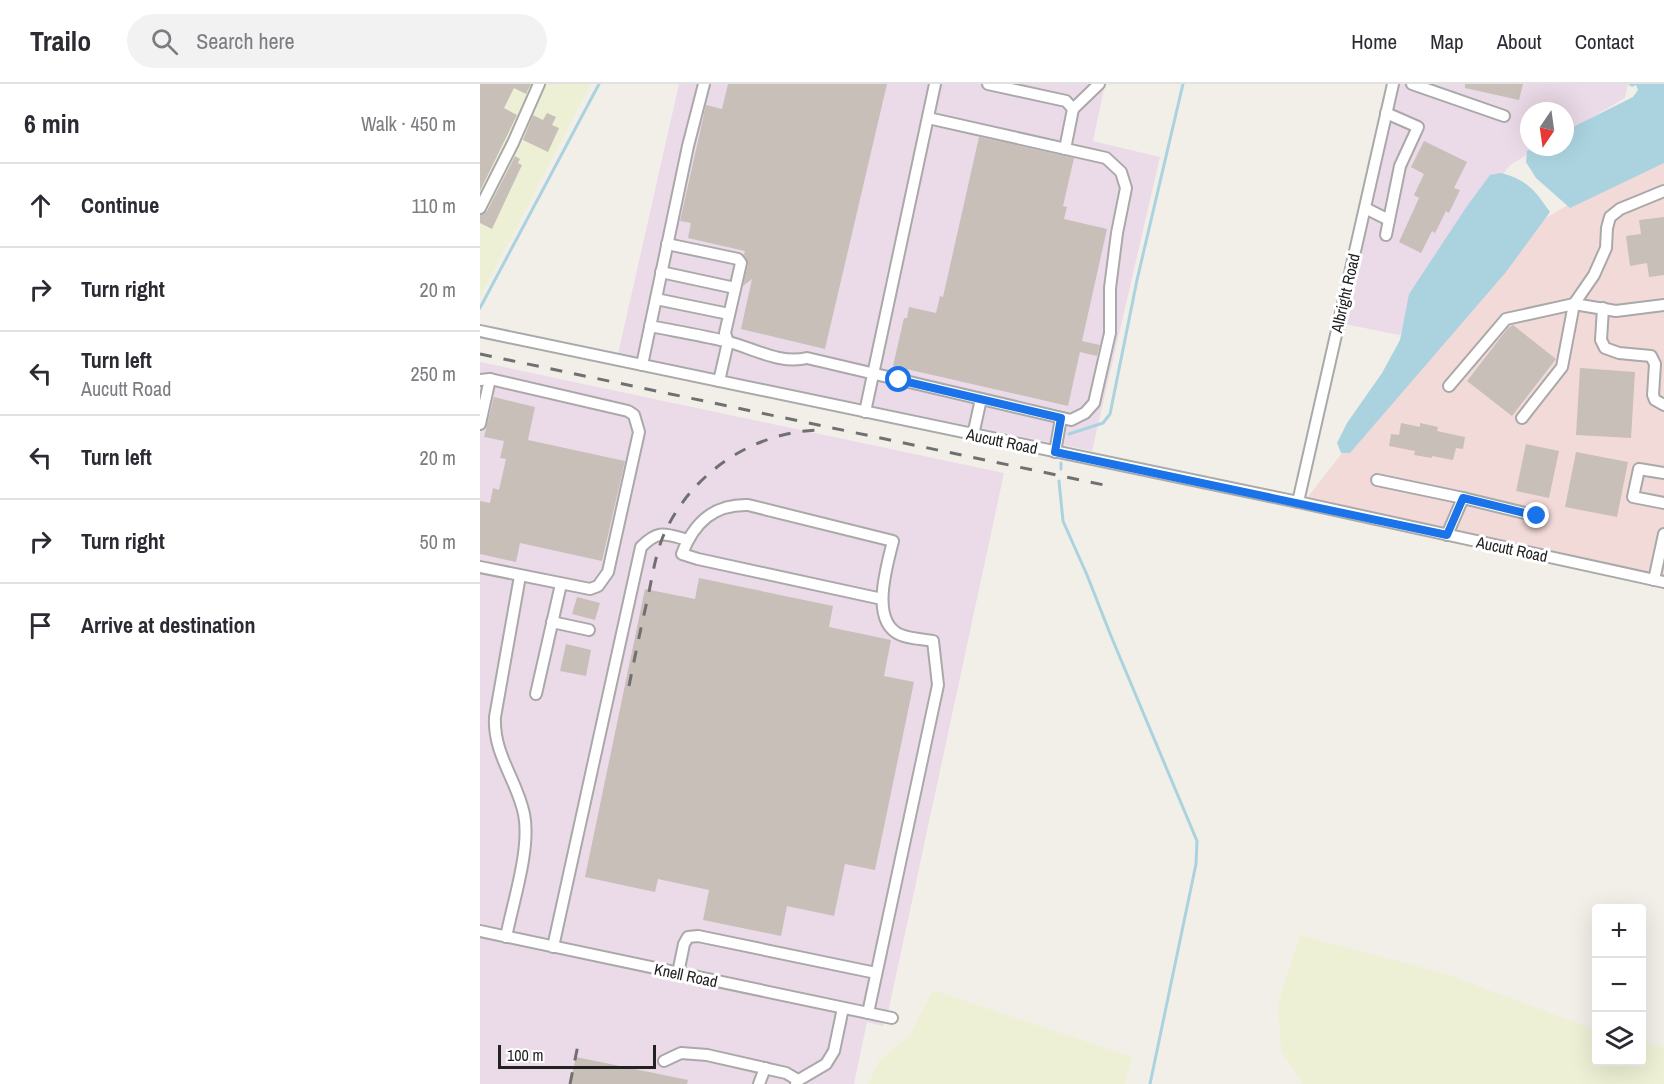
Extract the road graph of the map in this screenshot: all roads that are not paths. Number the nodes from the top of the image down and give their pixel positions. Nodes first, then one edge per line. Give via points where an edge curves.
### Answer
1 (539, 84) edge
2 (704, 84) edge
3 (935, 84) edge
4 (988, 84) edge
5 (1099, 84) edge
6 (1393, 84) edge
7 (1412, 84) edge
8 (1073, 109) junction
9 (1386, 113) junction
10 (1504, 116) dead end
11 (928, 118) junction
12 (1065, 149) junction
13 (1664, 191) edge
14 (480, 208) edge
15 (1365, 208) junction
16 (1389, 220) junction
17 (1386, 235) dead end
18 (667, 244) junction
19 (661, 272) junction
20 (735, 288) junction
21 (656, 299) junction
22 (1574, 304) junction
23 (1664, 304) edge
24 (1603, 308) junction
25 (729, 314) junction
26 (650, 326) junction
27 (480, 332) edge
28 (728, 342) junction
29 (642, 365) junction
30 (873, 373) junction
31 (485, 380) edge
32 (719, 381) junction
33 (1449, 386) dead end
34 (981, 399) junction
35 (1664, 405) edge
36 (865, 412) junction
37 (1061, 418) junction
38 (1522, 418) dead end
39 (480, 424) edge
40 (974, 435) junction
41 (1055, 452) junction
42 (1664, 473) edge
43 (1377, 480) dead end
44 (1463, 498) junction
45 (1298, 502) junction
46 (1664, 503) edge
47 (1537, 516) dead end
48 (1664, 534) edge
49 (1447, 535) junction
50 (688, 540) junction
51 (480, 567) edge
52 (520, 576) junction
53 (1659, 581) edge
54 (561, 584) junction
55 (882, 599) junction
56 (552, 622) junction
57 (589, 630) dead end
58 (536, 694) dead end
59 (480, 932) edge
60 (506, 937) junction
61 (553, 947) junction
62 (678, 973) junction
63 (876, 973) junction
64 (843, 1008) junction
65 (868, 1013) junction
66 (892, 1018) dead end
67 (664, 1061) dead end
68 (765, 1068) junction
69 (797, 1082) edge
70 (759, 1084) edge

1 - 14 street
2 - 18 street
3 - 11 street
4 - 8 street via 1066,101
5 - 8 street
6 - 9 street, Albright Road
7 - 10 street
8 - 12 street
9 - 15 street, Albright Road
9 - 16 street via 1418,128 1400,166
11 - 12 street
11 - 30 street
12 - 37 street via 1106,158 1121,172 1126,188 1110,288 1110,333 1094,403 1071,420
13 - 22 street via 1610,217 1606,248
15 - 16 street
15 - 45 street, Albright Road
16 - 17 street
18 - 19 street
18 - 20 street via 738,259 741,263
19 - 20 street
19 - 21 street
20 - 25 street
21 - 25 street
21 - 26 street
22 - 24 street
22 - 33 street via 1506,319
22 - 38 street via 1562,367
23 - 24 street
24 - 35 street via 1601,340 1605,348 1651,356 1655,364 1653,395
25 - 28 street via 725,333
26 - 28 street
26 - 29 street
27 - 29 street, Aucutt Road
28 - 30 street via 797,361 807,358
28 - 32 street
29 - 32 street, Aucutt Road
30 - 34 street
30 - 36 street
31 - 39 street
31 - 54 street via 628,411 638,422 608,572 598,586 590,589
32 - 36 street, Aucutt Road
34 - 37 street
34 - 40 street
36 - 40 street, Aucutt Road
37 - 41 street
40 - 41 street, Aucutt Road
41 - 45 street, Aucutt Road
42 - 46 street via 1639,468 1633,497
43 - 44 street
44 - 47 street
44 - 49 street
45 - 49 street, Aucutt Road
48 - 53 street
49 - 53 street, Aucutt Road
50 - 55 street via 682,554 698,559
50 - 55 street via 709,515 732,504 882,537 893,541
50 - 61 street via 665,534 652,537 641,548
51 - 52 street
52 - 54 street
52 - 60 street via 495,717 496,741 522,806 525,827 524,854
54 - 56 street
55 - 63 street via 890,628 901,635 933,641 938,685
56 - 57 street
56 - 58 street
59 - 60 street, Knell Road
60 - 61 street, Knell Road
61 - 62 street, Knell Road
62 - 63 street via 684,944 688,937 698,936
62 - 64 street, Knell Road
63 - 65 street
64 - 65 street, Knell Road
64 - 69 street via 834,1051 826,1064
65 - 66 street, Knell Road
67 - 68 street via 681,1053
68 - 69 street via 786,1073
68 - 70 street

